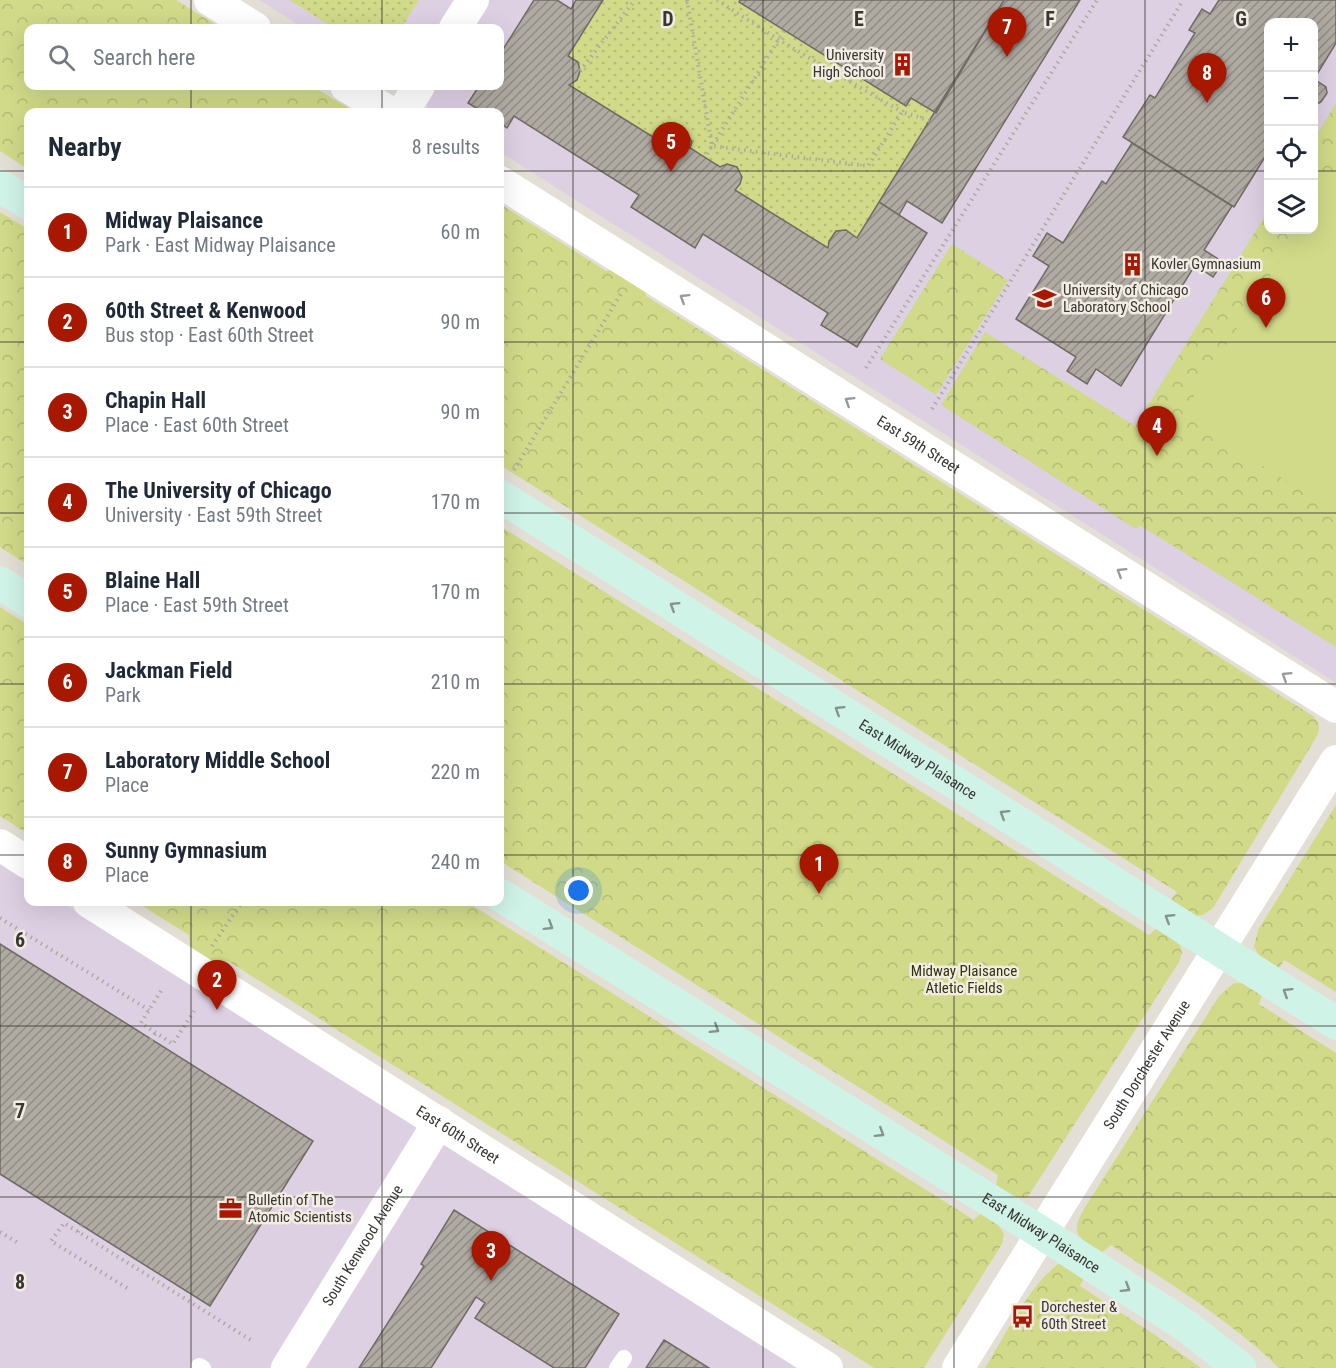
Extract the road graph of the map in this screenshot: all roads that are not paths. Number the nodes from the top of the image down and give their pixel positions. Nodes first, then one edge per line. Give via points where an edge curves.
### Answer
1 (210, 0) edge
2 (473, 0) edge
3 (249, 24) edge
4 (458, 24) edge
5 (353, 90) edge
6 (417, 90) edge
7 (382, 108) edge
8 (405, 108) edge
9 (504, 185) edge
10 (0, 186) edge
11 (24, 201) edge
12 (506, 484) edge
13 (0, 583) edge
14 (24, 598) edge
15 (1336, 707) edge
16 (1336, 761) edge
17 (0, 845) edge
18 (24, 860) edge
19 (504, 897) edge
20 (96, 906) edge
21 (1219, 950) junction
22 (1336, 1023) edge
23 (439, 1122) junction
24 (1042, 1233) junction
25 (287, 1368) edge
26 (827, 1368) edge
27 (958, 1368) edge
28 (1240, 1368) edge

1 - 3 street
2 - 4 street
5 - 7 street
6 - 8 street
15 -> 9 street, East 59th Street
10 - 11 street
21 -> 12 street, East Midway Plaisance
13 - 14 street
16 - 21 street, South Dorchester Avenue
17 - 18 street
19 -> 24 street, East Midway Plaisance
20 - 23 street, East 60th Street
22 -> 21 street, East Midway Plaisance
21 - 24 street, South Dorchester Avenue
23 - 25 street, South Kenwood Avenue
23 - 26 street, East 60th Street
24 - 27 street, South Dorchester Avenue
24 -> 28 street, East Midway Plaisance via 1186,1326

